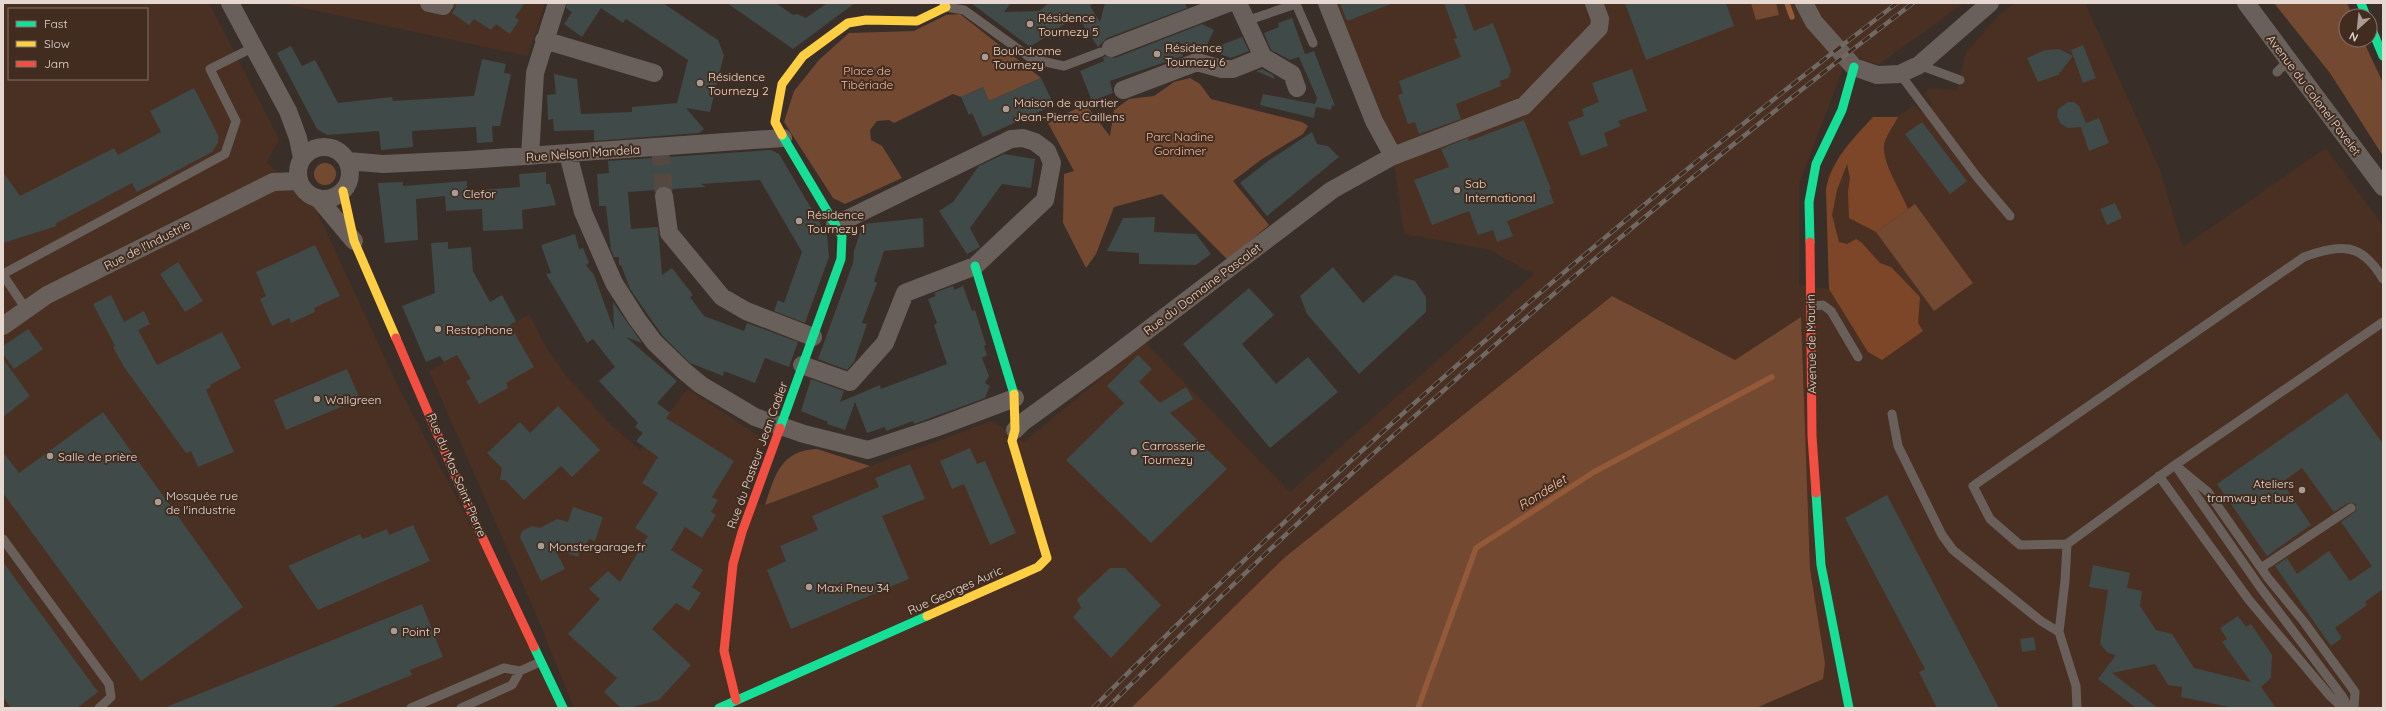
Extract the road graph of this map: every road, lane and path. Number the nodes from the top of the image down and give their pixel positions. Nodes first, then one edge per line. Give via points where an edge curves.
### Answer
1 (230, 3) edge
2 (429, 3) edge
3 (445, 3) edge
4 (557, 3) edge
5 (1228, 3) edge
6 (1238, 3) edge
7 (1327, 3) edge
8 (1594, 3) edge
9 (1804, 3) edge
10 (1990, 3) edge
11 (2246, 3) edge
12 (945, 5) edge
13 (1246, 21) junction
14 (544, 40) junction
15 (1313, 43) dead end
16 (2378, 44) edge
17 (254, 47) junction
18 (1106, 50) joint
19 (2383, 56) edge
20 (1263, 57) junction
21 (1919, 65) junction
22 (1854, 67) junction
23 (654, 73) dead end
24 (1900, 74) junction
25 (1960, 80) dead end
26 (1297, 88) dead end
27 (1123, 90) dead end
28 (288, 111) junction
29 (783, 138) junction
30 (320, 147) junction
31 (568, 154) junction
32 (530, 156) junction
33 (1393, 156) junction
34 (302, 158) junction
35 (349, 168) junction
36 (299, 181) junction
37 (2383, 187) edge
38 (343, 191) junction
39 (664, 196) tunnel mouth
40 (318, 198) junction
41 (2010, 216) dead end
42 (835, 225) junction
43 (354, 241) junction
44 (975, 266) junction
45 (3, 275) edge
46 (2383, 279) edge
47 (1811, 306) junction
48 (26, 309) junction
49 (2383, 322) edge
50 (3, 326) edge
51 (813, 337) junction
52 (1858, 357) dead end
53 (802, 364) junction
54 (1015, 398) junction
55 (1892, 414) dead end
56 (780, 425) junction
57 (1015, 430) junction
58 (2175, 465) junction
59 (2159, 476) junction
60 (2351, 508) dead end
61 (3, 538) edge
62 (2067, 544) junction
63 (2261, 568) junction
64 (2059, 632) junction
65 (540, 662) junction
66 (520, 670) junction
67 (736, 700) junction
68 (99, 708) edge
69 (411, 708) edge
70 (461, 708) edge
71 (563, 708) edge
72 (719, 708) edge
73 (1849, 708) edge
74 (2077, 708) edge
75 (2343, 708) edge
76 (2349, 708) edge
77 (2354, 708) edge

1 - 17 street
2 - 3 street via 443,6
4 - 14 street
5 - 18 street
6 - 13 street
7 - 33 street via 1374,121
8 - 33 street, Rue du Domaine Pascalet via 1600,19 1599,28 1524,106
9 - 22 street via 1814,22
10 - 21 street
11 - 37 street, Avenue du Colonel Pavelet via 2283,66
12 - 18 lane via 964,10 1032,59 1064,66
12 - 29 street via 917,21 866,20 848,23 803,56 782,84 774,122
13 - 15 lane via 1296,4
13 - 20 street
14 - 23 street
14 - 32 street via 535,73
16 - 19 street
17 - 28 street
17 - 45 lane via 210,69 236,121 225,154
20 - 26 street via 1292,74
20 - 27 street via 1233,69 1222,69 1197,62
21 - 24 street
21 - 25 lane
22 - 24 street via 1877,75
22 - 47 street, Avenue de Maurin via 1842,110 1816,164 1812,184 1809,202
24 - 41 lane via 1977,177
28 - 30 street
28 - 34 street
29 - 31 street, Rue Nelson Mandela
29 - 42 street
30 - 34 street
30 - 35 street via 336,149
31 - 32 street, Rue Nelson Mandela
31 - 56 street via 582,212 614,283 654,342 701,385 755,417
32 - 35 street, Rue Nelson Mandela
33 - 57 street, Rue du Domaine Pascalet via 1332,190
34 - 36 street via 298,172
35 - 38 street
36 - 40 street via 303,189
36 - 48 street, Rue de l'Industrie via 273,182 47,295
38 - 40 street via 331,198
38 - 43 street, Rue du Mas Saint-Pierre
39 - 51 street via 669,233 722,297 746,311
40 - 43 street, Rue du Mas Saint-Pierre
42 - 44 street via 1011,139 1023,138 1035,142 1047,151 1052,162 1045,200
42 - 51 street, Rue du Pasteur Jean Cadier via 842,236 841,259
43 - 65 street, Rue du Mas Saint-Pierre via 477,526
44 - 53 street via 904,293 885,343 850,382
44 - 54 street, Rue Georges Auric
45 - 48 lane
46 - 62 lane via 2373,262 2354,250 2329,248 2304,257 1973,486 1990,519 2020,545
47 - 52 lane via 1823,305 1831,311
47 - 73 street, Avenue de Maurin via 1812,436 1821,565
48 - 50 street, Rue de l'Industrie
49 - 58 lane
51 - 53 street, Rue du Pasteur Jean Cadier
53 - 56 street, Rue du Pasteur Jean Cadier
54 - 56 street via 868,450
54 - 57 street, Rue Georges Auric
55 - 64 lane via 1898,446 1942,535 1953,550 2041,621
56 - 67 street, Rue du Pasteur Jean Cadier via 733,564 724,651
57 - 67 street, Rue Georges Auric via 1012,441 1047,558 1043,564
58 - 59 lane
58 - 63 lane via 2208,492
58 - 76 lane
59 - 62 lane
59 - 75 lane via 2248,600
60 - 63 lane
61 - 68 lane via 109,684 112,697
62 - 64 lane
63 - 77 lane via 2355,692
64 - 74 lane via 2076,686
65 - 66 lane
65 - 71 street, Rue du Mas Saint-Pierre
66 - 69 lane via 504,668
66 - 70 lane via 512,685
67 - 72 street, Rue Georges Auric

